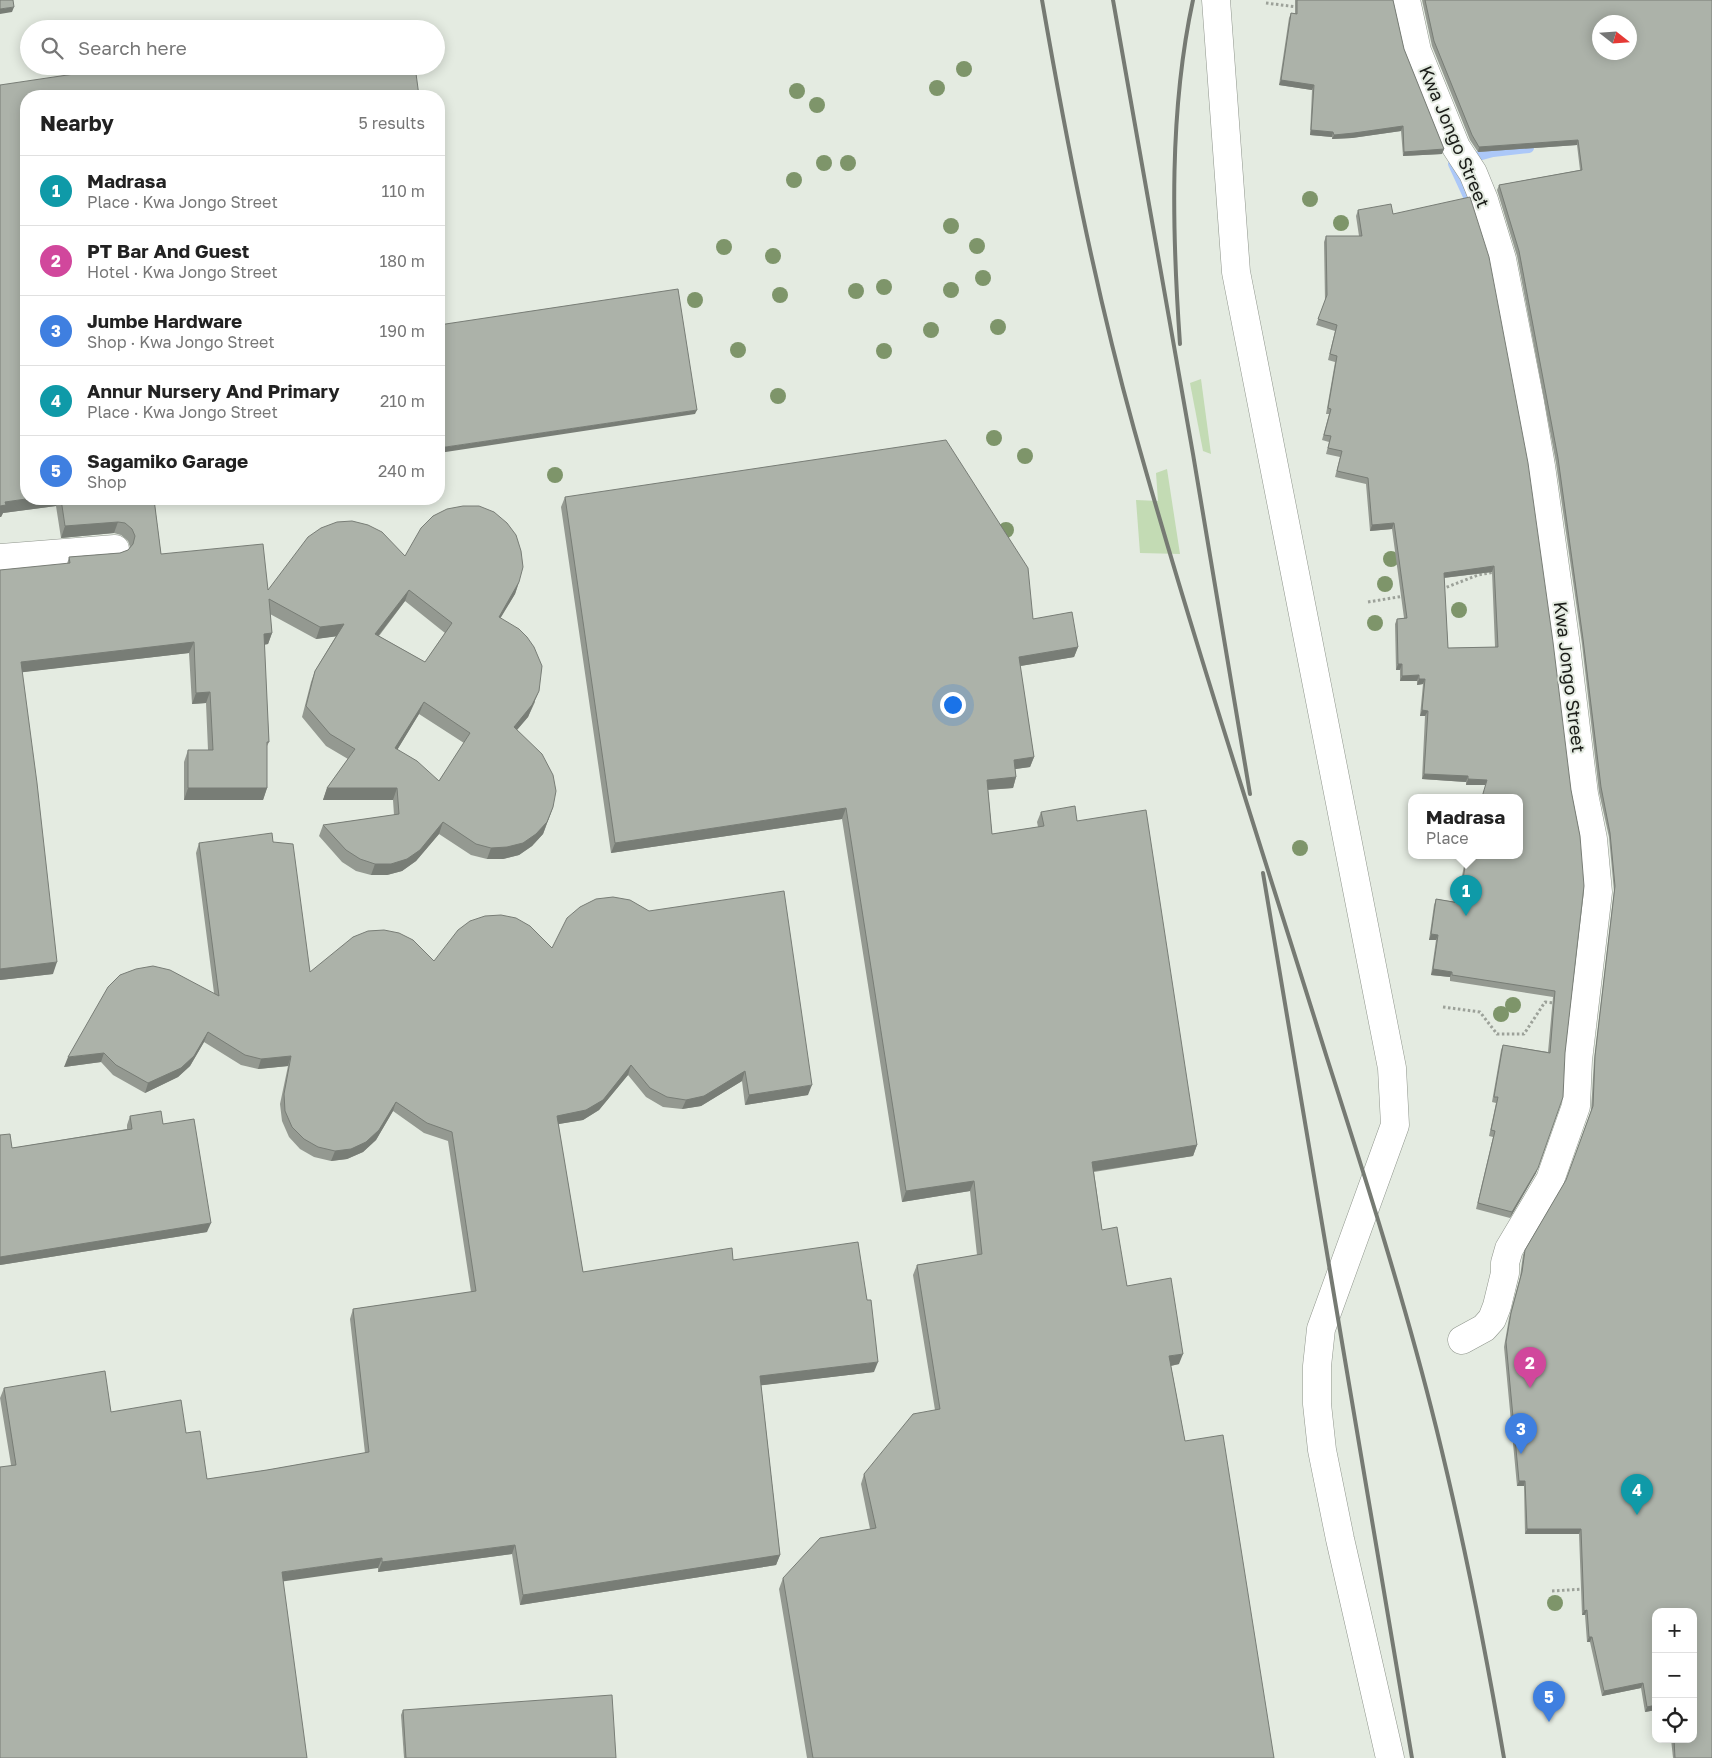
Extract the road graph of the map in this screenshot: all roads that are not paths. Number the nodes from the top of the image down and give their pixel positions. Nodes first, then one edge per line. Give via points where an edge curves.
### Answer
1 (1216, 0) edge
2 (1406, 0) edge
3 (115, 549) dead end
4 (0, 558) edge
5 (1462, 1340) dead end
6 (1390, 1758) edge

1 - 6 street via 1236,272 1392,1068 1395,1125 1321,1328 1317,1366 1322,1450
2 - 5 street, Kwa Jongo Street via 1418,51 1456,147 1473,173 1484,200 1499,251 1537,437 1598,892 1578,1060 1576,1106 1550,1180 1509,1249 1492,1319 1484,1328
3 - 4 street

